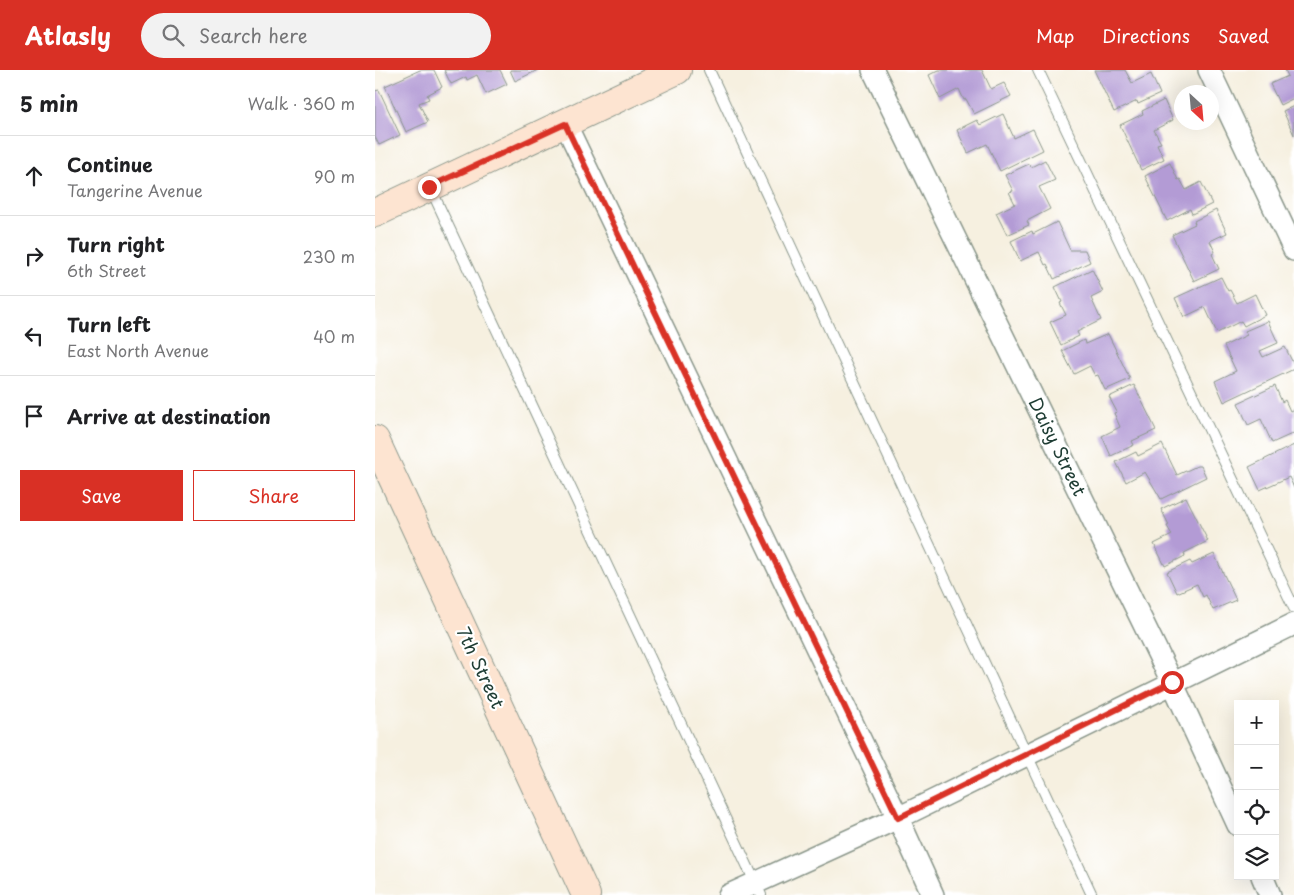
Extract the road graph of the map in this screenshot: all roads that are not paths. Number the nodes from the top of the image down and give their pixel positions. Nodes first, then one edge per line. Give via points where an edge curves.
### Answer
1 (677, 70) edge
2 (709, 70) edge
3 (873, 70) edge
4 (1038, 70) edge
5 (1209, 70) edge
6 (565, 124) junction
7 (429, 187) junction
8 (375, 213) edge
9 (1294, 250) edge
10 (375, 440) edge
11 (1294, 608) edge
12 (1294, 624) edge
13 (1172, 682) junction
14 (1026, 755) junction
15 (1234, 816) edge
16 (898, 818) junction
17 (1263, 880) edge
18 (759, 889) edge
19 (585, 895) edge
20 (729, 895) edge
21 (933, 895) edge
22 (1091, 895) edge
23 (1270, 895) edge

1 - 6 street
2 - 14 lane
3 - 13 street, Daisy Street
4 - 11 lane
5 - 9 street
6 - 7 street
6 - 16 street
7 - 8 street
7 - 18 lane
10 - 19 street, 7th Street
12 - 13 street
13 - 14 street
13 - 15 street, Daisy Street
14 - 16 street
14 - 22 lane
16 - 18 street
16 - 21 street
17 - 23 street
18 - 20 street

